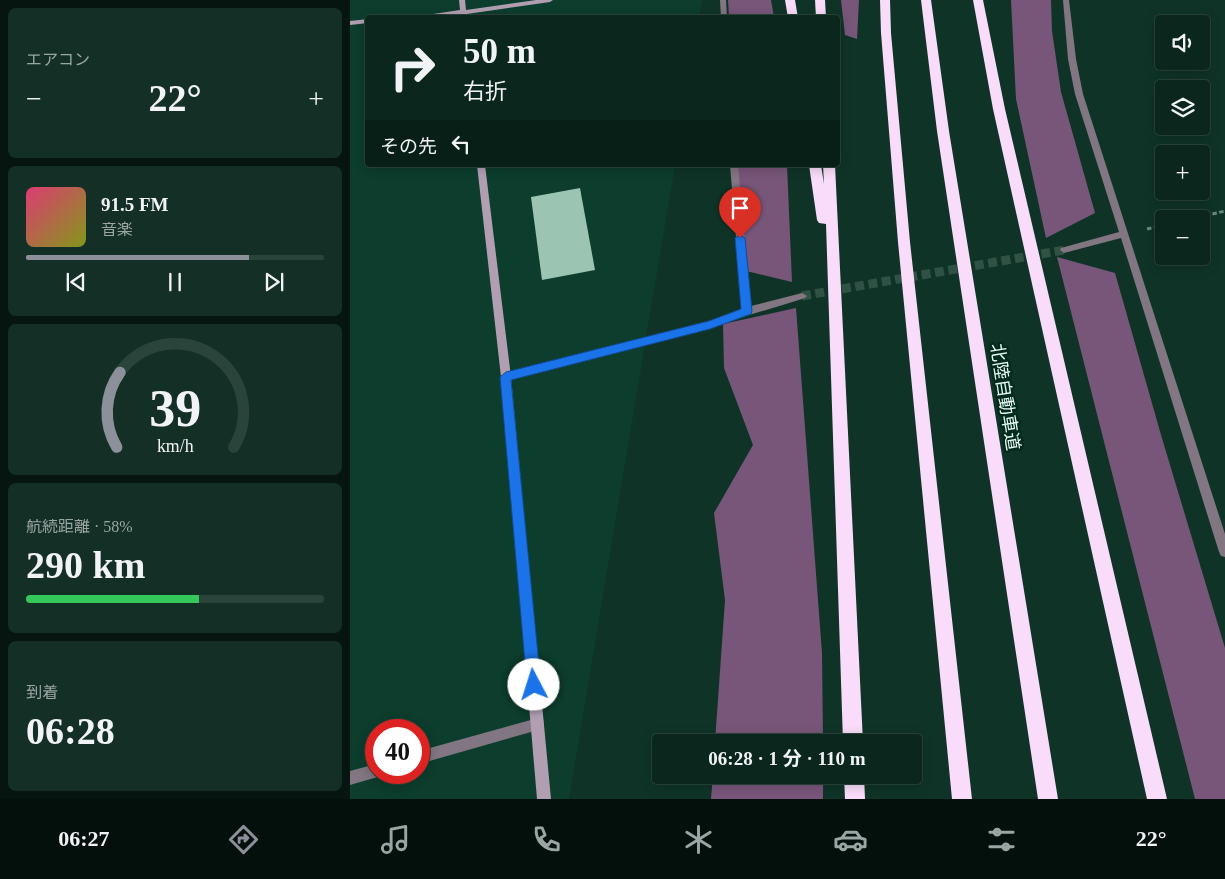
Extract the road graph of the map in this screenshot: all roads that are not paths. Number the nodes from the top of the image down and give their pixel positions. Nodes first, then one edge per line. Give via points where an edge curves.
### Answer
1 (462, 0) edge
2 (550, 0) edge
3 (723, 0) edge
4 (790, 0) edge
5 (820, 0) edge
6 (885, 0) edge
7 (926, 0) edge
8 (979, 0) edge
9 (1066, 0) edge
10 (464, 15) edge
11 (724, 15) edge
12 (792, 15) edge
13 (821, 15) edge
14 (365, 21) edge
15 (350, 23) edge
16 (481, 167) edge
17 (734, 167) edge
18 (815, 167) edge
19 (829, 167) edge
20 (1123, 234) junction
21 (1064, 250) tunnel mouth
22 (802, 296) tunnel mouth
23 (836, 308) junction
24 (747, 311) junction
25 (506, 377) junction
26 (1225, 552) edge
27 (538, 724) junction
28 (852, 734) edge
29 (430, 755) edge
30 (365, 773) edge
31 (350, 778) edge
32 (854, 784) edge
33 (544, 799) edge
34 (855, 799) edge
35 (962, 799) edge
36 (1048, 799) edge
37 (1157, 799) edge

1 - 10 street
2 - 10 street
3 - 11 street
4 - 12 highway
5 - 13 highway
6 - 35 highway via 904,242
7 - 36 highway, 北陸自動車道 via 943,131
8 - 37 highway via 1003,129
9 - 20 street via 1079,94
14 - 15 street
16 - 25 street
17 - 24 street
18 - 23 highway
19 - 23 highway
20 - 21 street
20 - 26 street
22 - 24 street
23 - 28 highway
24 - 25 street via 710,324
25 - 27 street
27 - 29 street
27 - 33 street
30 - 31 street
32 - 34 highway

